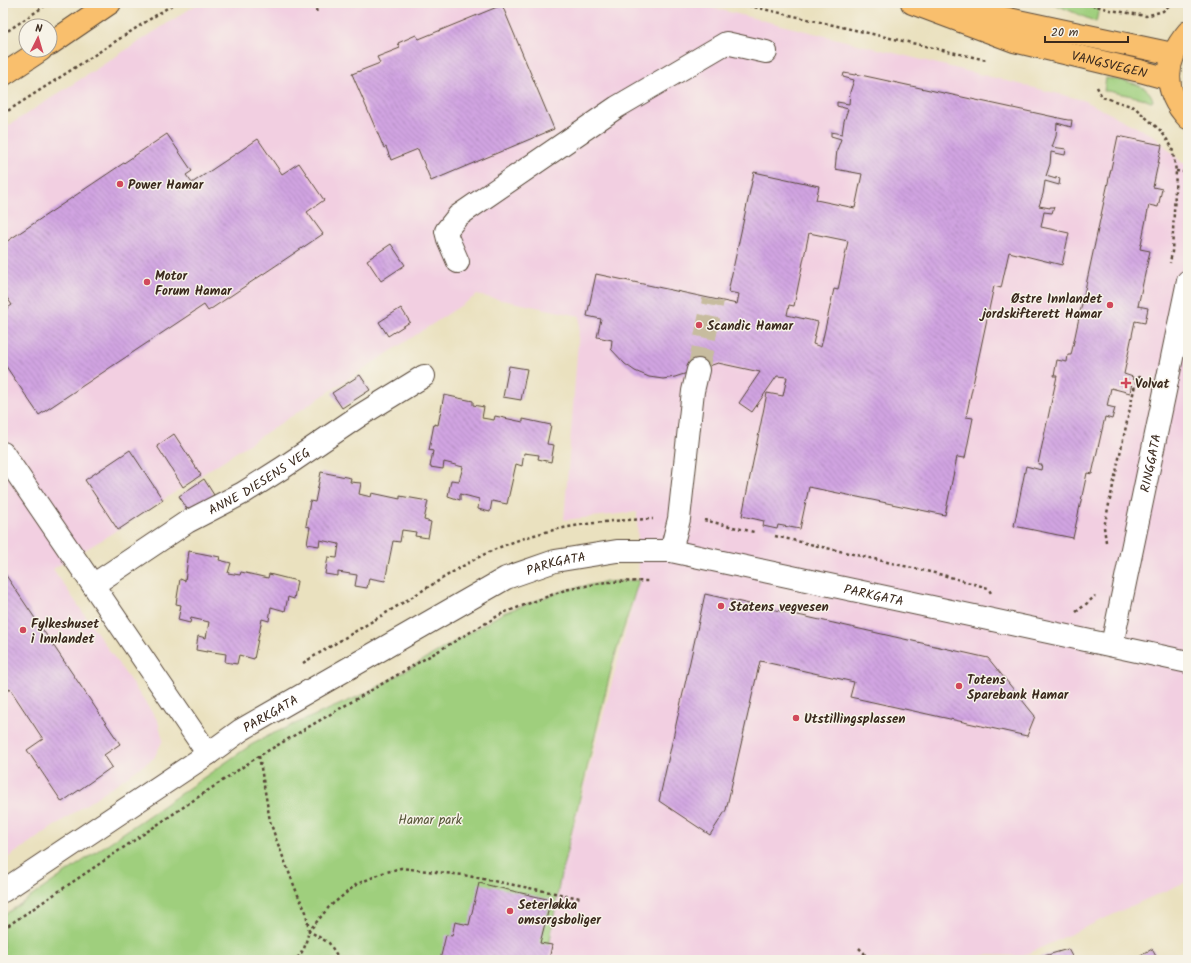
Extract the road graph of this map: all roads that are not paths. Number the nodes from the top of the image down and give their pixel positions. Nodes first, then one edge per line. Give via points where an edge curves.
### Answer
1 (110, 3) edge
2 (912, 3) edge
3 (917, 3) edge
4 (1188, 32) edge
5 (58, 39) edge
6 (766, 52) dead end
7 (1173, 54) junction
8 (29, 58) edge
9 (3, 75) edge
10 (1169, 79) junction
11 (1188, 118) edge
12 (458, 262) dead end
13 (1188, 281) edge
14 (1183, 331) edge
15 (698, 370) tunnel mouth
16 (424, 376) dead end
17 (5, 460) edge
18 (671, 550) junction
19 (93, 585) junction
20 (1112, 645) junction
21 (1188, 662) edge
22 (208, 754) junction
23 (3, 891) edge

1 - 5 highway
2 - 10 highway, VANGSVEGEN via 1014,40
3 - 7 highway, VANGSVEGEN via 1004,18
4 - 7 highway
6 - 12 street via 726,43 617,107 458,216 446,231
7 - 10 highway
8 - 9 highway
10 - 11 highway via 1176,102
13 - 14 street, RINGGATA
14 - 20 street, RINGGATA
15 - 18 street via 693,391 679,519
16 - 19 street, ANNE DIESENS VEG via 243,493 187,522
17 - 19 street
18 - 20 street, PARKGATA
18 - 22 street, PARKGATA via 617,551 555,561 506,578 241,730
19 - 22 street
20 - 21 street, PARKGATA
22 - 23 street, PARKGATA

